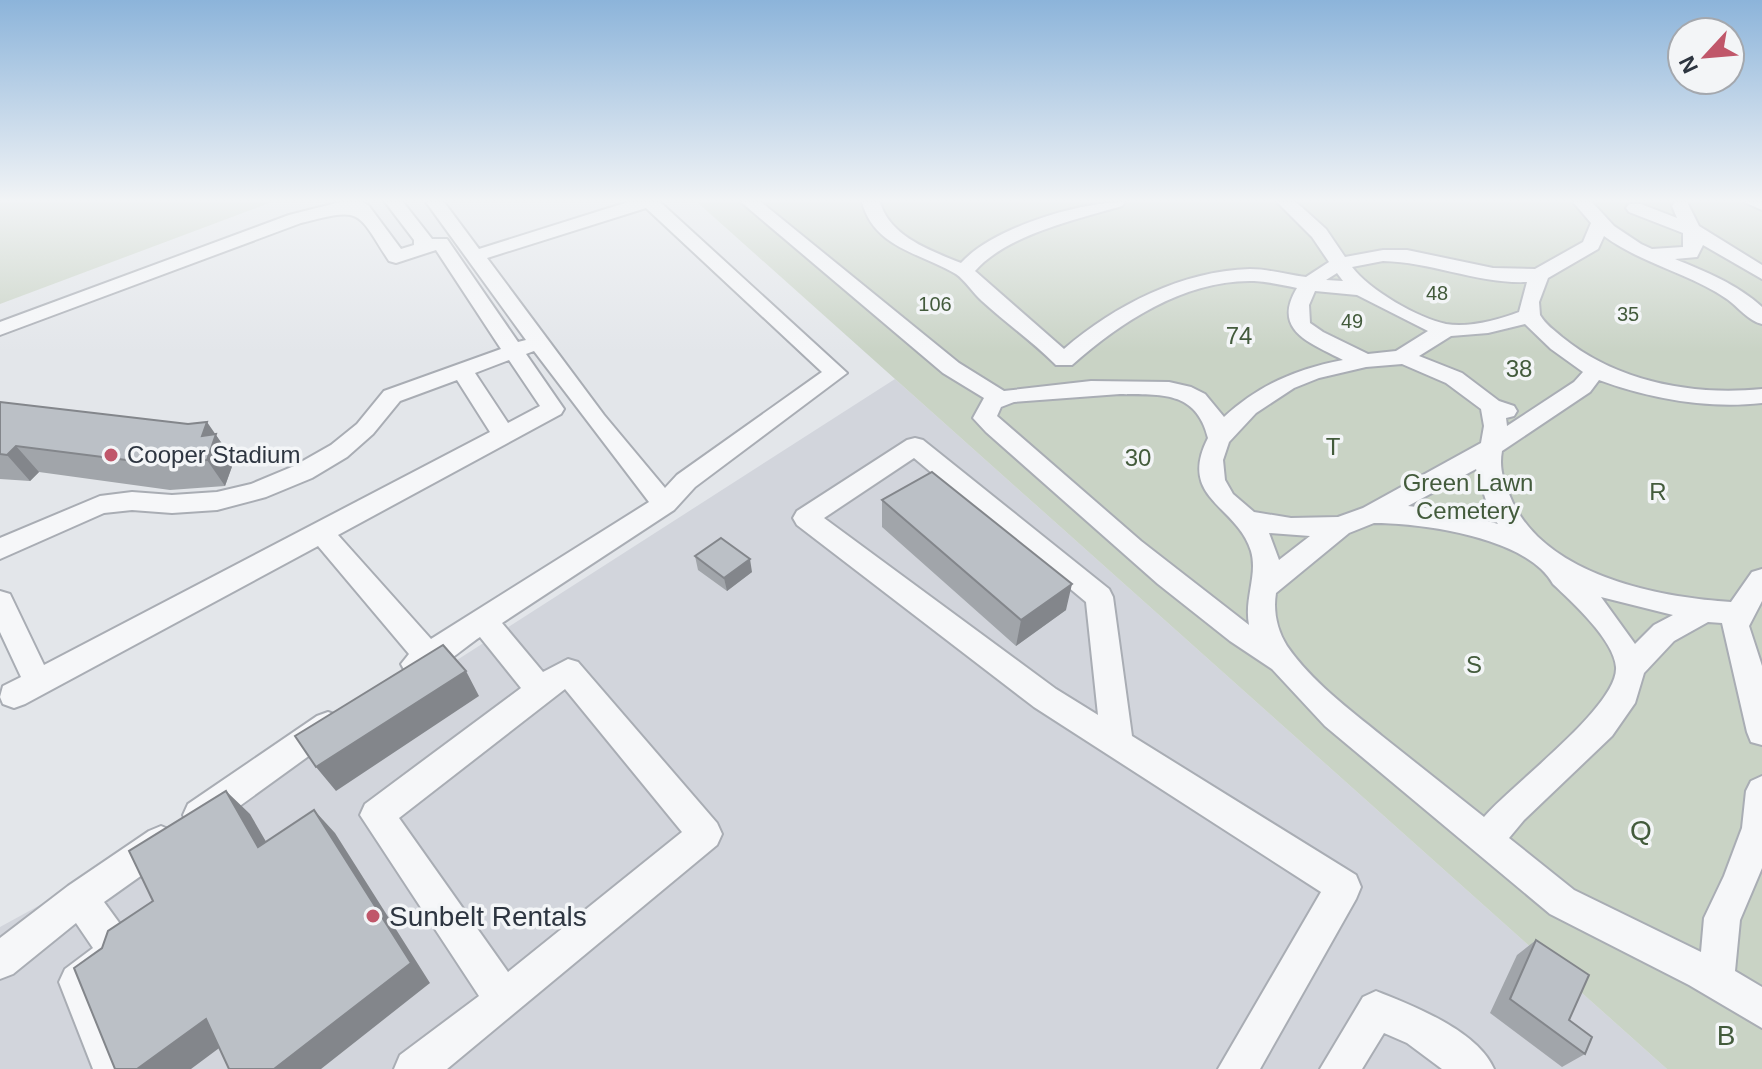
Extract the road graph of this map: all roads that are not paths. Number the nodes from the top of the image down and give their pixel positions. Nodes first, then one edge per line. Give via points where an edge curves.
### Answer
1 (182, 252) edge
2 (392, 252) edge
3 (412, 252) edge
4 (448, 252) edge
5 (465, 252) edge
6 (488, 252) edge
7 (703, 252) edge
8 (814, 252) edge
9 (923, 252) edge
10 (986, 252) edge
11 (1332, 252) edge
12 (1578, 252) edge
13 (1645, 252) edge
14 (1664, 252) edge
15 (1727, 252) edge
16 (1690, 253) junction
17 (475, 256) junction
18 (1341, 264) junction
19 (1753, 268) edge
20 (964, 271) junction
21 (1539, 275) junction
22 (1714, 282) junction
23 (1308, 284) junction
24 (1364, 291) junction
25 (33, 307) junction
26 (0, 311) edge
27 (1529, 315) junction
28 (1762, 318) edge
29 (0, 329) edge
30 (1446, 331) junction
31 (539, 342) junction
32 (512, 352) junction
33 (1404, 357) junction
34 (1064, 360) junction
35 (1364, 361) junction
36 (462, 370) junction
37 (1596, 370) junction
38 (1082, 388) junction
39 (1762, 396) edge
40 (1000, 398) junction
41 (1737, 399) junction
42 (1491, 406) junction
43 (1762, 408) edge
44 (1540, 415) junction
45 (504, 435) junction
46 (1220, 438) junction
47 (1492, 447) junction
48 (665, 504) junction
49 (1372, 514) junction
50 (1246, 520) junction
51 (1340, 526) junction
52 (321, 532) junction
53 (0, 549) edge
54 (1535, 554) junction
55 (1263, 588) junction
56 (1755, 594) edge
57 (0, 602) edge
58 (1704, 611) junction
59 (483, 621) junction
60 (428, 656) junction
61 (1284, 664) junction
62 (1631, 668) junction
63 (389, 683) edge
64 (540, 690) junction
65 (351, 710) edge
66 (1762, 732) edge
67 (1117, 743) junction
68 (1762, 791) edge
69 (1487, 839) junction
70 (80, 898) junction
71 (0, 961) edge
72 (1716, 980) junction
73 (504, 999) junction
74 (1762, 1009) edge
75 (113, 1069) edge
76 (414, 1069) edge
77 (1238, 1069) edge
78 (1340, 1069) edge
79 (1474, 1069) edge

1 - 25 street
2 - 3 street via 396,257
4 - 32 street
5 - 17 street
6 - 17 street
7 - 48 street via 836,373 686,481
8 - 40 street via 951,368
9 - 20 street
10 - 20 street
11 - 18 street
12 - 21 street
13 - 22 street
14 - 16 street
15 - 19 street
16 - 19 street
16 - 22 street via 1694,269
17 - 31 street
18 - 21 street via 1409,254 1500,276
18 - 23 street
18 - 24 street
20 - 34 street
21 - 27 street
22 - 28 street
23 - 24 street
23 - 34 street via 1252,275 1197,285 1103,328
23 - 35 street via 1299,321 1307,331
24 - 30 street
25 - 26 street
25 - 29 street
27 - 30 street
27 - 37 street
30 - 33 street
31 - 32 street
31 - 48 street
32 - 36 street
32 - 45 street via 553,409
33 - 35 street
33 - 42 street via 1454,378
34 - 38 street
35 - 46 street via 1275,388 1252,402
36 - 45 street
36 - 53 street via 392,396 339,451 257,491 217,501 100,505
37 - 41 street via 1659,389
37 - 44 street via 1582,387
38 - 40 street
38 - 46 street via 1167,387 1184,392 1209,410
39 - 41 street
40 - 61 street via 986,411 985,418 994,427 1210,611
41 - 43 street
42 - 44 street
42 - 47 street via 1498,428
44 - 47 street
45 - 52 street
46 - 50 street via 1211,457 1216,486 1223,500
47 - 49 street
47 - 54 street via 1486,459 1496,500
48 - 59 street
49 - 51 street
49 - 54 street via 1451,519 1501,534
50 - 51 street via 1291,527
50 - 55 street via 1267,559
51 - 55 street
52 - 57 street via 26,688
52 - 60 street
54 - 58 street via 1599,587
54 - 62 street via 1596,610 1627,653
55 - 61 street via 1264,627
56 - 58 street
56 - 66 street via 1735,626
58 - 62 street via 1664,633
59 - 60 street
59 - 64 street
60 - 63 street
61 - 69 street via 1336,717
62 - 69 street via 1624,694 1601,727
64 - 73 street via 377,815
64 - 73 street via 568,671 705,834
65 - 70 street
67 - 67 street via 1045,698 806,518 915,446 1099,597
67 - 77 street via 1344,887
68 - 72 street via 1759,828 1722,918
69 - 72 street via 1562,902
70 - 71 street
70 - 75 street via 118,952 78,982
72 - 74 street
73 - 76 street
78 - 79 street via 1376,1010 1421,1029

